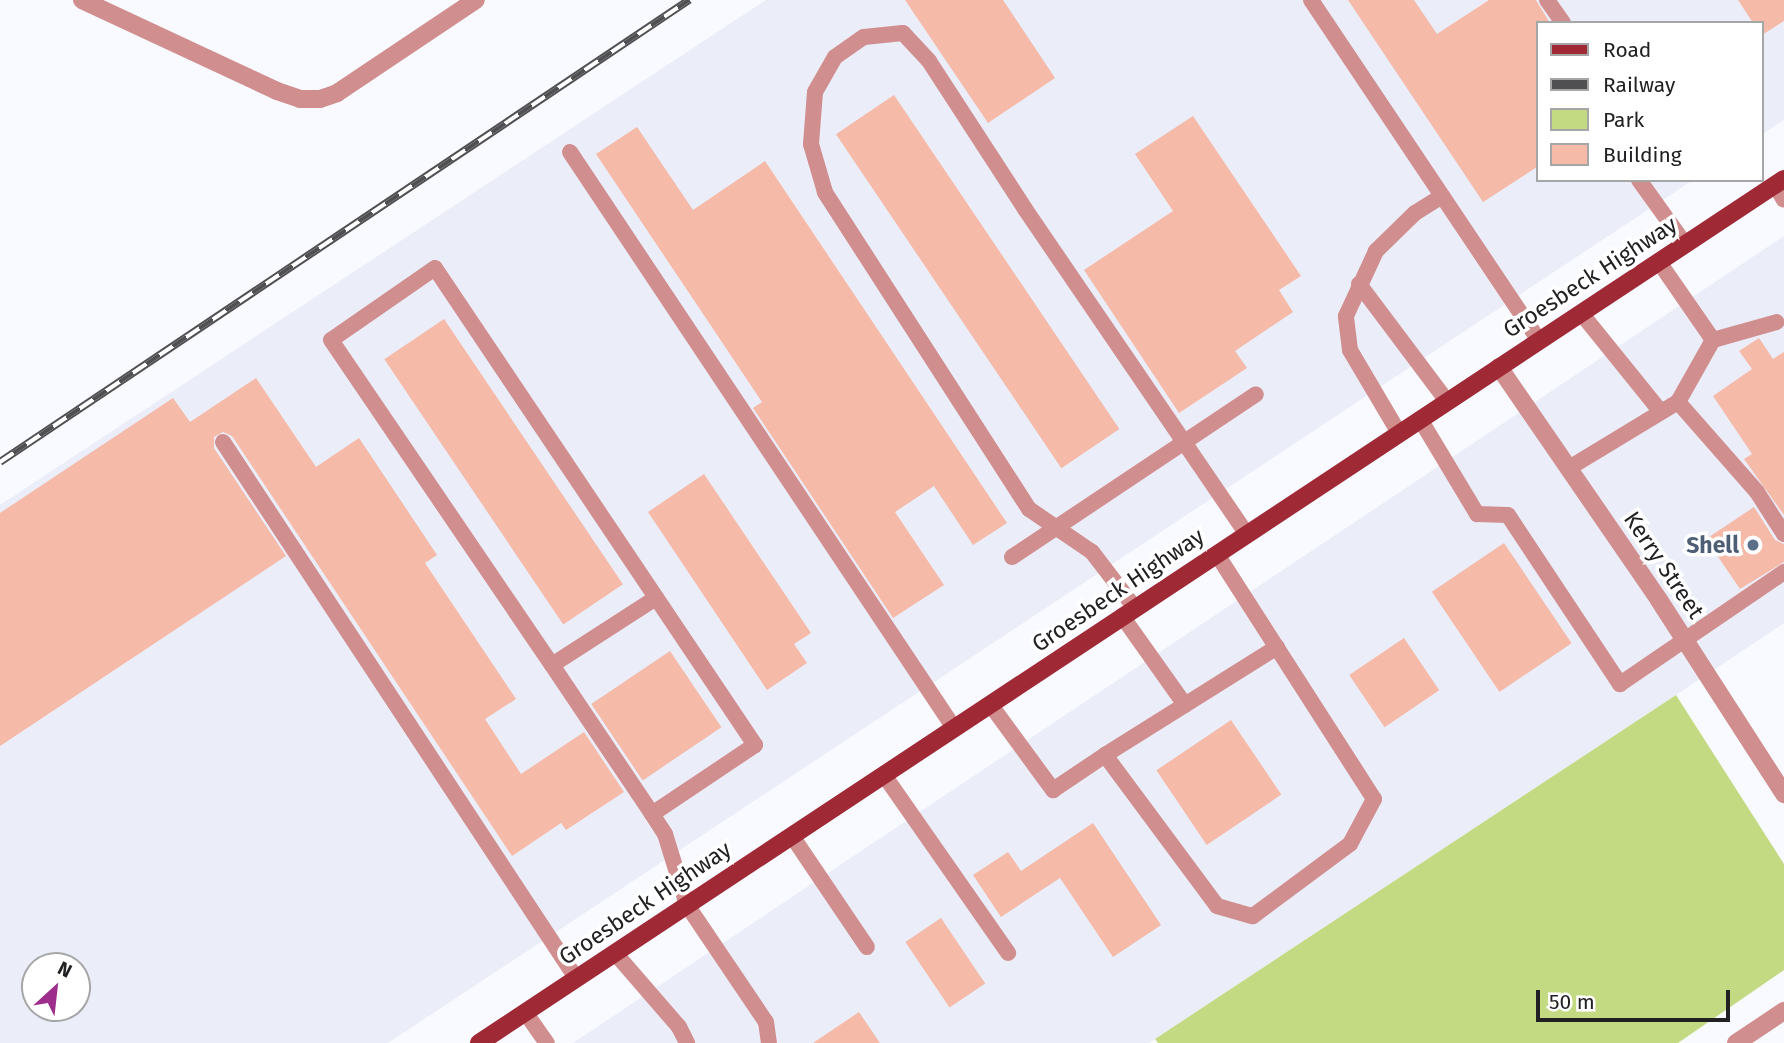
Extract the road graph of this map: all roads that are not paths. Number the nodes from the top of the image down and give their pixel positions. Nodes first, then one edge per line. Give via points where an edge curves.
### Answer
1 (82, 0) edge
2 (477, 0) edge
3 (1311, 0) edge
4 (1547, 0) edge
5 (1562, 21) edge
6 (570, 152) dead end
7 (1640, 182) edge
8 (1781, 188) edge
9 (1442, 196) junction
10 (1685, 244) junction
11 (1659, 262) junction
12 (1359, 284) junction
13 (1581, 313) junction
14 (1782, 324) edge
15 (1539, 340) junction
16 (1713, 340) junction
17 (1499, 367) junction
18 (1256, 394) dead end
19 (1447, 401) junction
20 (1678, 402) junction
21 (1661, 412) junction
22 (1420, 419) junction
23 (1399, 433) junction
24 (223, 442) dead end
25 (1185, 442) junction
26 (1569, 468) junction
27 (1056, 528) junction
28 (1247, 534) junction
29 (1784, 534) edge
30 (1217, 554) junction
31 (1012, 557) dead end
32 (1784, 572) edge
33 (656, 598) junction
34 (1129, 612) junction
35 (1686, 641) junction
36 (1277, 647) junction
37 (552, 665) junction
38 (990, 704) junction
39 (1185, 705) junction
40 (954, 728) junction
41 (1105, 755) junction
42 (884, 775) junction
43 (1784, 794) edge
44 (652, 814) junction
45 (792, 836) junction
46 (687, 905) junction
47 (867, 947) dead end
48 (615, 953) junction
49 (1008, 953) dead end
50 (576, 978) junction
51 (1784, 1011) edge
52 (525, 1012) junction
53 (479, 1043) edge
54 (547, 1043) edge
55 (687, 1043) edge
56 (769, 1043) edge
57 (1736, 1043) edge

1 - 2 street via 277,91 310,99 337,93
3 - 9 lane
4 - 5 lane
6 - 40 lane
7 - 10 lane
8 - 10 main road, Groesbeck Highway
9 - 12 lane via 1415,213 1377,251
9 - 15 lane
10 - 11 main road, Groesbeck Highway
11 - 13 main road, Groesbeck Highway
11 - 16 lane
12 - 19 lane
12 - 23 lane via 1346,316 1350,350
13 - 15 main road, Groesbeck Highway
13 - 21 lane
14 - 16 lane
15 - 17 main road, Groesbeck Highway
16 - 20 lane
17 - 19 main road, Groesbeck Highway
17 - 26 street, Kerry Street
18 - 25 lane
19 - 22 main road, Groesbeck Highway
20 - 21 lane
20 - 29 lane via 1756,492
21 - 26 lane
22 - 23 main road, Groesbeck Highway
22 - 35 lane via 1477,514 1508,515 1620,684
23 - 28 main road, Groesbeck Highway
24 - 50 lane
25 - 27 lane
25 - 27 lane via 929,61 903,33 864,37 835,57 815,92 811,144 825,192 1029,509
25 - 28 lane
26 - 35 street, Kerry Street
27 - 31 lane
27 - 34 lane via 1092,552
28 - 30 main road, Groesbeck Highway
30 - 34 main road, Groesbeck Highway
30 - 36 lane
32 - 35 lane
33 - 37 lane
33 - 37 lane via 435,268 331,340
33 - 44 lane via 755,745
34 - 38 main road, Groesbeck Highway
34 - 39 lane
35 - 43 street, Kerry Street
36 - 39 lane
36 - 41 lane via 1374,799 1350,844 1253,916 1217,906
37 - 44 lane
38 - 40 main road, Groesbeck Highway
38 - 41 lane via 1053,790
39 - 41 lane
40 - 42 main road, Groesbeck Highway
42 - 45 main road, Groesbeck Highway
42 - 49 lane
44 - 46 lane via 666,834
45 - 46 main road, Groesbeck Highway
45 - 47 lane
46 - 48 main road, Groesbeck Highway
46 - 56 lane via 765,1022
48 - 50 main road, Groesbeck Highway
48 - 55 lane via 679,1027
50 - 52 main road, Groesbeck Highway
51 - 57 street
52 - 53 main road, Groesbeck Highway
52 - 54 lane

